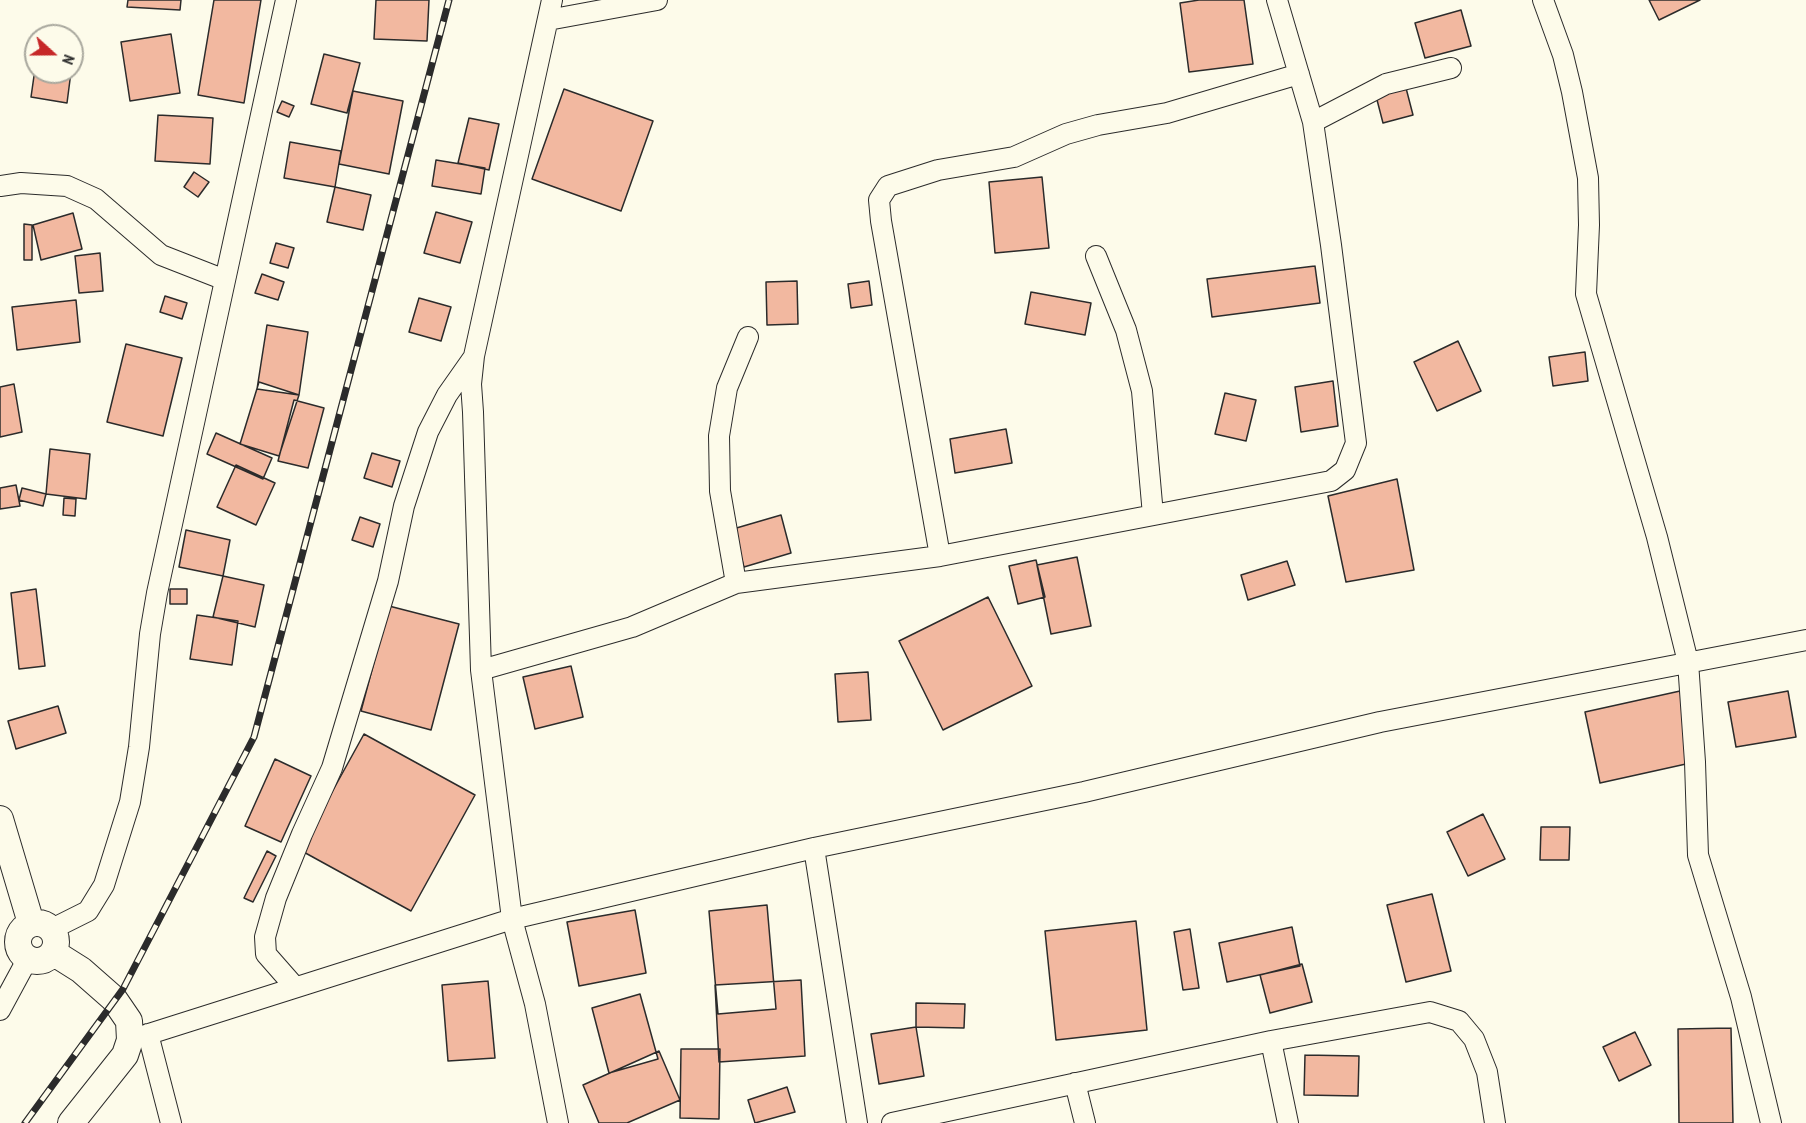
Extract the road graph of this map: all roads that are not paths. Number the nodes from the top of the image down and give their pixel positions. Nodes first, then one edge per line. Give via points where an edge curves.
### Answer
1 (286, 0) edge
2 (552, 0) edge
3 (657, 0) edge
4 (1278, 0) edge
5 (1543, 0) edge
6 (548, 20) junction
7 (1451, 68) dead end
8 (1299, 74) junction
9 (1313, 122) junction
10 (0, 186) edge
11 (1096, 256) dead end
12 (225, 280) junction
13 (748, 337) dead end
14 (474, 356) junction
15 (1153, 515) junction
16 (940, 556) junction
17 (736, 583) junction
18 (1806, 640) edge
19 (1688, 662) junction
20 (481, 670) junction
21 (0, 819) edge
22 (814, 848) junction
23 (512, 919) junction
24 (46, 935) junction
25 (27, 960) junction
26 (295, 987) junction
27 (0, 1010) edge
28 (139, 1037) junction
29 (1270, 1041) junction
30 (1075, 1083) junction
31 (71, 1123) edge
32 (171, 1123) edge
33 (558, 1123) edge
34 (857, 1123) edge
35 (892, 1123) edge
36 (1085, 1123) edge
37 (1288, 1123) edge
38 (1495, 1123) edge
39 (1771, 1123) edge

1 - 12 street
2 - 6 street
3 - 6 street
4 - 8 street
5 - 19 street via 1563,55 1588,178 1586,294 1657,537
6 - 14 street
7 - 9 street via 1386,84
8 - 9 street
8 - 16 street via 1167,113 1066,134 1014,157 938,170 888,186 879,200 881,221
9 - 15 street via 1356,443 1345,470 1331,481
10 - 12 street via 66,186 96,199 161,255
11 - 15 street via 1126,330 1142,391
12 - 24 street via 153,613 130,802 99,894 88,911
13 - 17 street via 727,388 719,436 720,491
14 - 20 street via 471,384
14 - 26 street via 428,432 332,768 276,898 265,937 266,954
15 - 16 street
16 - 17 street
17 - 20 street via 632,627
18 - 19 street
19 - 22 street via 1380,722 1084,792
19 - 39 street via 1698,855 1741,998
20 - 23 street
21 - 24 street
22 - 23 street
22 - 34 street
23 - 26 street
23 - 33 street via 535,1004
24 - 25 street via 42,961
24 - 25 street via 22,929 17,940 19,951
24 - 28 street via 114,999
25 - 27 street
26 - 28 street
28 - 31 street
28 - 32 street
29 - 30 street
29 - 37 street
29 - 38 street via 1430,1012 1459,1021 1474,1039 1487,1072
30 - 35 street
30 - 36 street

